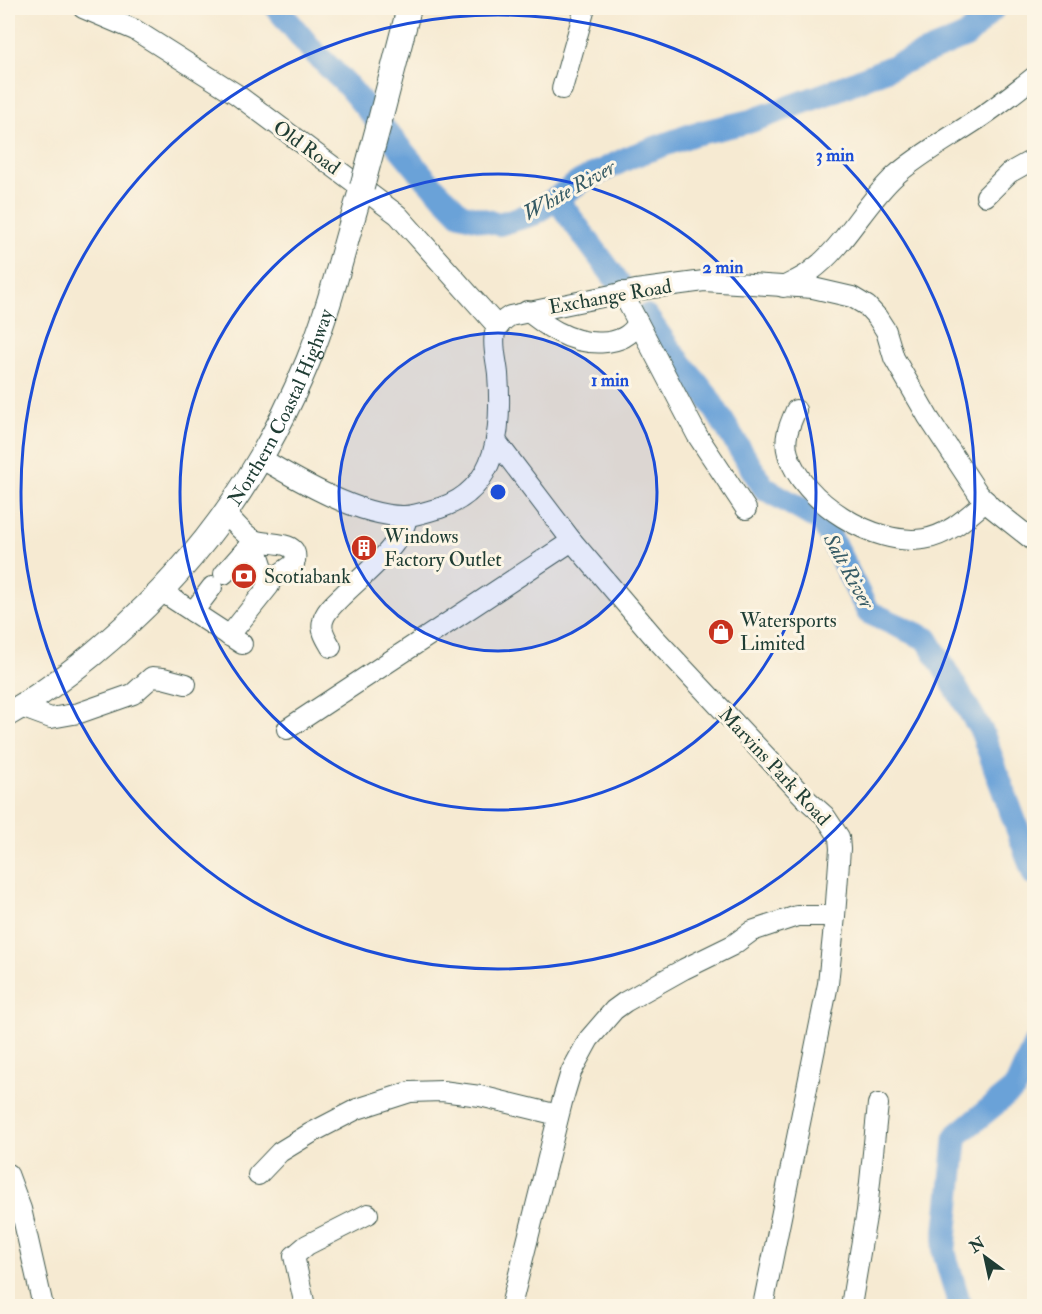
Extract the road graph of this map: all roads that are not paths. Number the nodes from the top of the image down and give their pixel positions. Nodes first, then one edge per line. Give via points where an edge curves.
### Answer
1 (83, 8) edge
2 (409, 8) edge
3 (585, 8) edge
4 (1035, 77) edge
5 (562, 89) dead end
6 (1035, 159) edge
7 (986, 196) dead end
8 (783, 287) junction
9 (622, 292) junction
10 (527, 311) junction
11 (638, 323) junction
12 (498, 327) junction
13 (796, 410) dead end
14 (496, 441) junction
15 (262, 459) junction
16 (986, 501) junction
17 (747, 509) dead end
18 (226, 514) junction
19 (407, 516) junction
20 (254, 540) junction
21 (572, 541) junction
22 (1035, 541) edge
23 (268, 582) junction
24 (161, 591) junction
25 (193, 612) junction
26 (331, 647) dead end
27 (186, 684) dead end
28 (14, 710) edge
29 (287, 729) dead end
30 (835, 916) junction
31 (878, 1104) dead end
32 (558, 1115) junction
33 (8, 1174) edge
34 (258, 1175) dead end
35 (368, 1214) dead end
36 (43, 1306) edge
37 (305, 1306) edge
38 (511, 1306) edge
39 (763, 1306) edge
40 (851, 1306) edge

1 - 12 street, Old Road via 135,30 236,94 398,215
2 - 15 main road, Northern Coastal Highway, bridge via 325,312 290,403
3 - 5 street
4 - 8 street via 898,174 877,192 824,261
6 - 7 street via 1009,173
8 - 9 street, Exchange Road via 704,281
8 - 16 street, Exchange Road via 813,288 852,297 867,306 886,331 894,357 927,417
9 - 10 street, Exchange Road
9 - 11 street
10 - 11 street via 558,333 588,342 628,336
10 - 12 street, Exchange Road via 510,316
11 - 17 street via 697,435
12 - 14 street via 494,339 499,406
13 - 16 street via 786,434 787,453 797,474 833,512 854,525 895,539 922,540 945,533
14 - 19 street via 492,459 466,495 455,503
14 - 21 street, Marvins Park Road
15 - 18 main road, Northern Coastal Highway
15 - 19 street via 351,504
16 - 22 street, Exchange Road
18 - 20 street
18 - 24 main road, Northern Coastal Highway
19 - 26 street via 398,540 323,619 322,628
20 - 23 street
20 - 23 street via 282,543 294,553 294,564
20 - 25 street
21 - 29 street
21 - 30 street, Marvins Park Road via 654,637 836,831 840,849
23 - 25 street via 266,592 235,640
24 - 25 street
24 - 28 main road, Northern Coastal Highway via 54,684
27 - 28 street via 152,677 133,694 117,701 51,718
30 - 32 street via 796,916 752,931 625,1002 589,1039 571,1072
30 - 39 street, Marvins Park Road via 828,984
31 - 40 street via 867,1211
32 - 34 street via 480,1096 410,1092 357,1109 311,1133 280,1152
32 - 38 street
33 - 36 street via 21,1209
35 - 37 street via 294,1256

